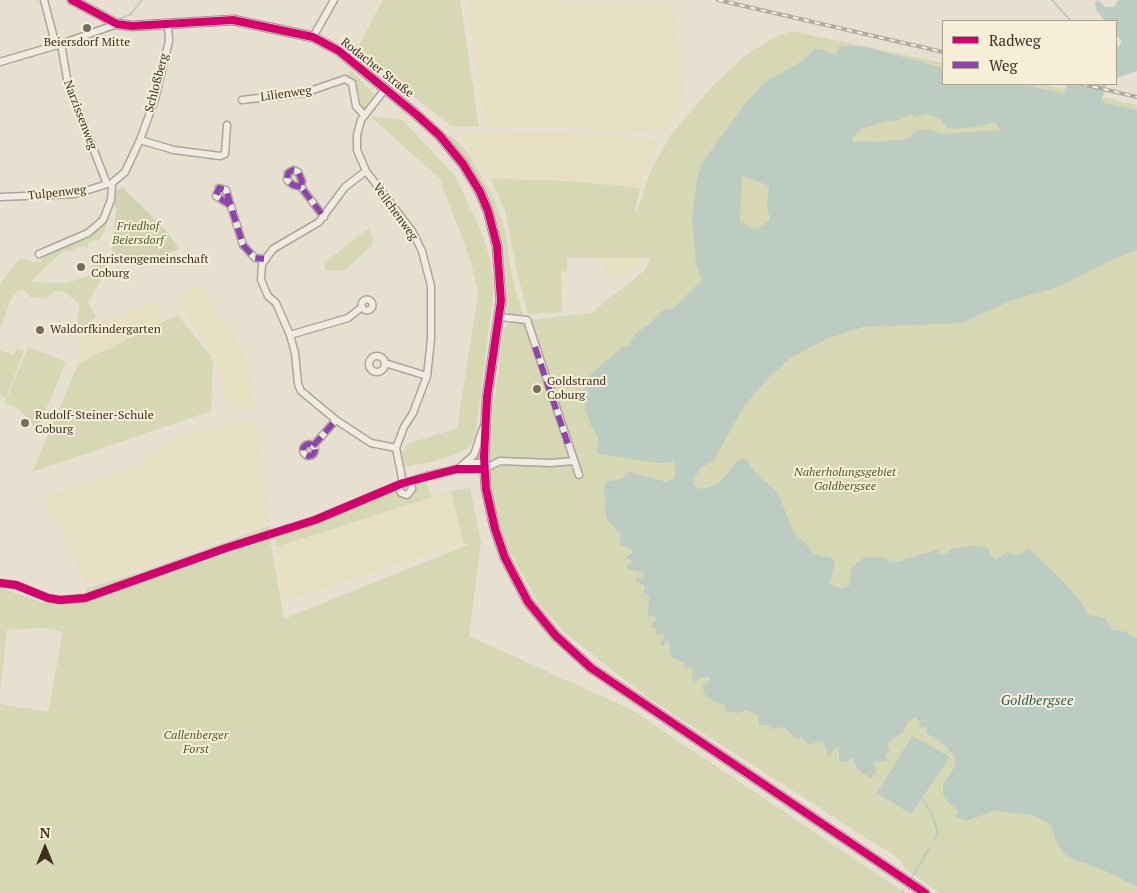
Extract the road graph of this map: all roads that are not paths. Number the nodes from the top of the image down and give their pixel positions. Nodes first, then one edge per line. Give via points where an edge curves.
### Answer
1 (44, 0) edge
2 (72, 0) edge
3 (334, 0) edge
4 (117, 24) junction
5 (168, 25) junction
6 (313, 37) junction
7 (59, 45) junction
8 (0, 62) edge
9 (386, 88) junction
10 (242, 100) dead end
11 (364, 116) junction
12 (226, 125) dead end
13 (140, 140) junction
14 (366, 172) junction
15 (110, 184) junction
16 (301, 187) dead end
17 (0, 197) edge
18 (230, 205) dead end
19 (324, 217) junction
20 (39, 254) dead end
21 (264, 259) junction
22 (362, 307) dead end
23 (500, 317) junction
24 (290, 335) junction
25 (385, 363) dead end
26 (427, 376) junction
27 (336, 420) junction
28 (486, 420) junction
29 (313, 446) dead end
30 (396, 448) junction
31 (574, 461) junction
32 (466, 463) junction
33 (484, 463) junction
34 (456, 469) junction
35 (579, 475) dead end
36 (411, 481) junction
37 (400, 484) junction
38 (0, 583) edge
39 (925, 893) edge

1 - 7 street, Narzissenweg
2 - 4 street, Rodacher Straße
3 - 6 street
4 - 5 street, Rodacher Straße
4 - 7 street
5 - 6 street, Rodacher Straße via 232,20
5 - 13 street, Schloßberg via 169,41 155,99
6 - 9 street, Rodacher Straße via 339,51
7 - 8 street
7 - 15 street, Narzissenweg via 68,84
9 - 11 street, Veilchenweg
9 - 23 street, Rodacher Straße via 431,128 464,164 488,211 502,285
10 - 11 street, Lilienweg via 304,93 345,79 352,83 356,106
11 - 14 street, Veilchenweg via 358,127 357,150
12 - 13 street via 225,154 220,156 174,150
13 - 15 street, Schloßberg via 125,172
14 - 19 street via 345,187
14 - 26 street, Veilchenweg via 412,231 429,271 432,314
15 - 17 street, Tulpenweg via 75,194
15 - 20 street via 111,200 103,220 88,233
16 - 19 street
18 - 21 street via 243,245 255,258
19 - 21 street via 276,246
21 - 24 street via 260,272 262,286 276,303
22 - 24 street via 348,318
23 - 28 street, Rodacher Straße
23 - 31 street via 527,320
24 - 27 street via 301,391
25 - 26 street
26 - 30 street, Veilchenweg via 414,413
27 - 29 street
27 - 30 street via 375,445
28 - 32 street via 477,449
28 - 33 street
30 - 37 street
31 - 33 street
31 - 35 street
32 - 33 street
32 - 34 street
33 - 34 street
33 - 39 street via 491,516 508,566 528,602 556,636 626,693
34 - 36 street
36 - 37 street
36 - 37 street via 412,489 407,495 401,493
37 - 38 street via 316,520 85,598 48,598 16,585

